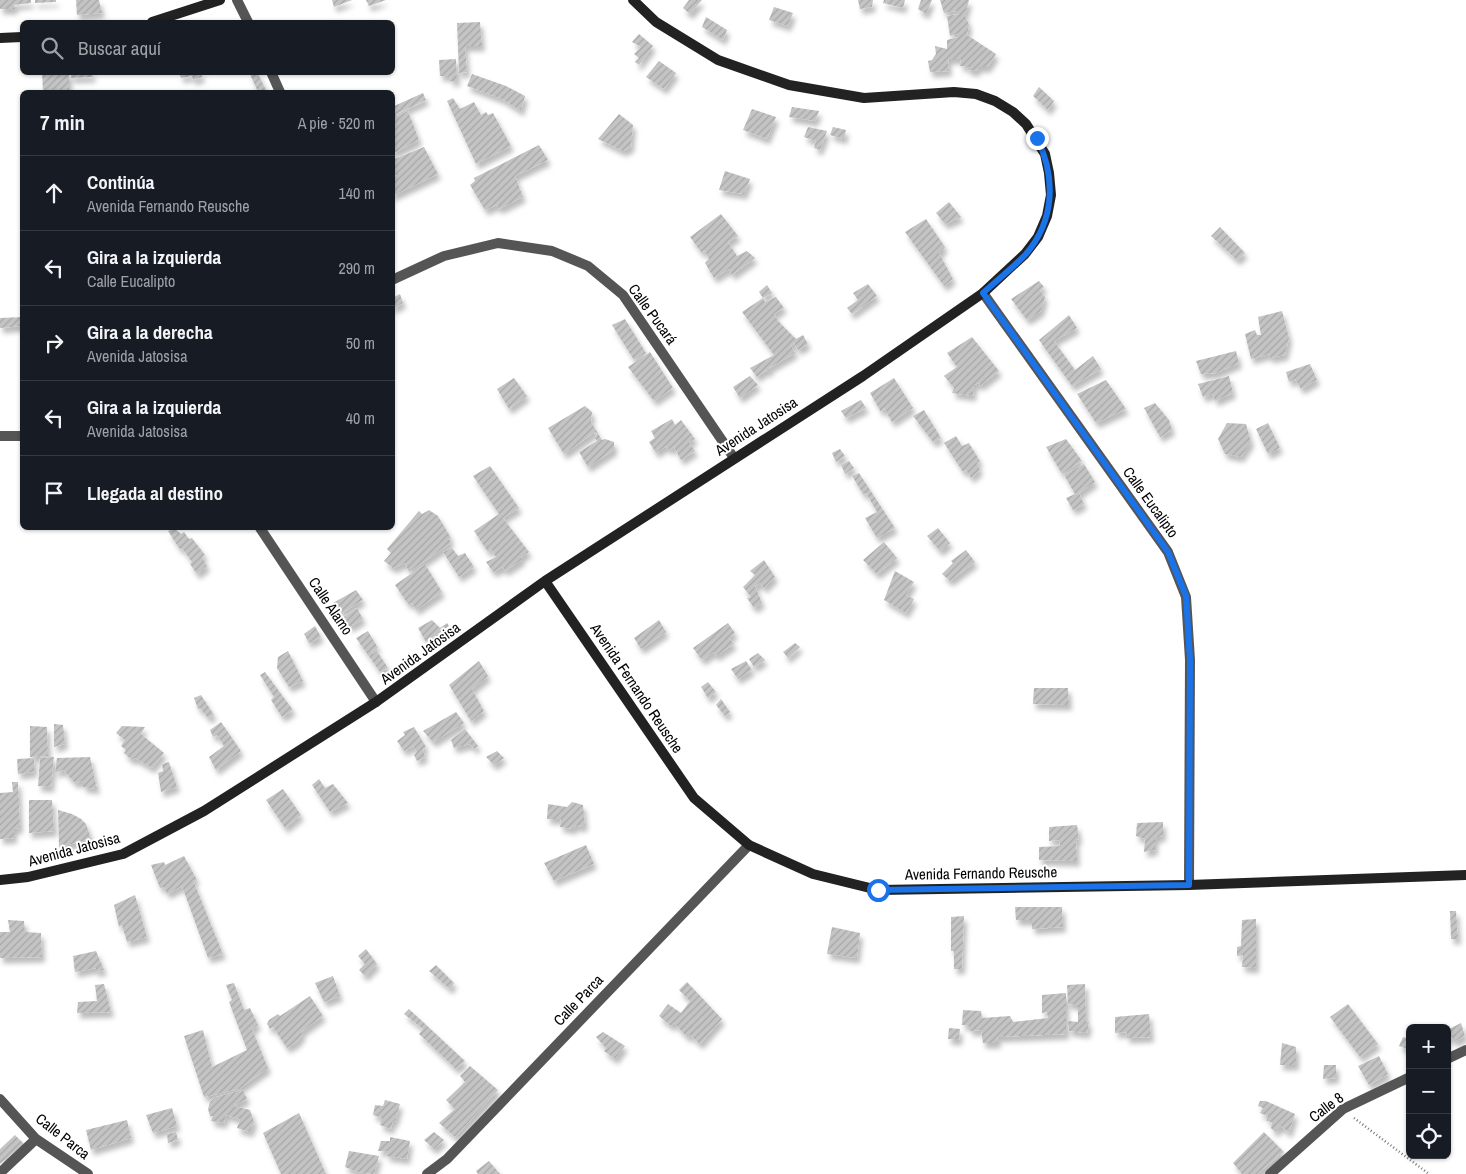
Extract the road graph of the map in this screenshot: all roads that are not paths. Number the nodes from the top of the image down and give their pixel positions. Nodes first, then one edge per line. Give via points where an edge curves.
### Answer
1 (220, 0) edge
2 (237, 0) edge
3 (633, 0) edge
4 (158, 20) edge
5 (247, 20) edge
6 (20, 37) edge
7 (0, 38) edge
8 (272, 75) edge
9 (279, 90) edge
10 (395, 279) edge
11 (983, 293) junction
12 (0, 436) edge
13 (20, 436) edge
14 (734, 458) junction
15 (261, 530) edge
16 (545, 581) junction
17 (376, 702) junction
18 (749, 845) junction
19 (1466, 875) edge
20 (0, 880) edge
21 (1189, 885) junction
22 (1466, 1050) edge
23 (1451, 1057) edge
24 (1406, 1079) edge
25 (0, 1099) edge
26 (36, 1138) junction
27 (0, 1173) edge
28 (88, 1174) edge
29 (427, 1174) edge
30 (1270, 1174) edge

1 - 4 street
2 - 5 street
3 - 11 street, Avenida Jatosisa via 656,22 718,60 789,85 864,98 954,92 976,94 1013,112 1026,124 1045,154 1051,194 1038,237 1026,254
6 - 7 street
8 - 9 street
10 - 14 street, Calle Pucará via 444,256 498,243 552,250 588,266 623,295
11 - 14 street, Avenida Jatosisa via 863,376
11 - 21 street, Calle Eucalipto via 1168,552 1186,596 1190,660
12 - 13 street
14 - 16 street, Avenida Jatosisa
15 - 17 street, Calle Alamo
16 - 17 street, Avenida Jatosisa
16 - 18 street, Avenida Fernando Reusche via 694,798
17 - 20 street, Avenida Jatosisa via 204,811 123,854 28,877
18 - 21 street, Avenida Fernando Reusche via 813,874 878,890
18 - 29 street, Calle Parca via 447,1159
19 - 21 street, Avenida Fernando Reusche
22 - 23 street
24 - 30 street, Calle 8 via 1343,1109
25 - 26 street, Calle Parca
26 - 27 street
26 - 28 street, Calle Parca

